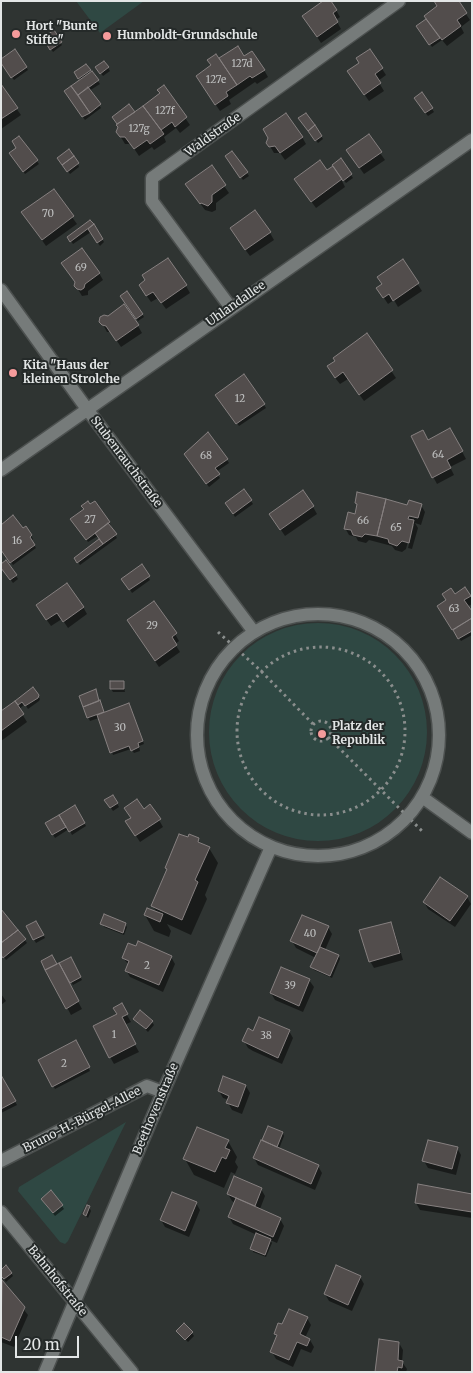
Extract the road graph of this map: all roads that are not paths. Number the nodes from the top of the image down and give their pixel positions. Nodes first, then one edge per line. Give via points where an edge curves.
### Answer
1 (399, 1) edge
2 (472, 140) edge
3 (1, 290) edge
4 (231, 308) junction
5 (87, 409) junction
6 (1, 470) edge
7 (254, 632) junction
8 (422, 798) junction
9 (472, 833) edge
10 (271, 847) junction
11 (163, 1092) junction
12 (1, 1161) edge
13 (1, 1212) edge
14 (75, 1303) junction
15 (45, 1372) edge
16 (132, 1372) edge

1 - 4 street, Waldstraße via 152,178 152,201
2 - 4 street, Uhlandallee
3 - 5 street, Stubenrauchstraße
4 - 5 street, Uhlandallee
5 - 6 street, Uhlandallee
5 - 7 street, Stubenrauchstraße
7 - 8 street via 277,621 302,615 328,614 354,619 396,642 423,675 437,713 439,733 435,766
7 - 10 street via 234,647 214,674 201,705 197,740 208,786 224,812 246,832
8 - 9 street
8 - 10 street via 386,836 367,846 322,856 296,854
10 - 11 street, Beethovenstraße
11 - 12 street, Bruno-H.-Bürgel-Allee via 147,1086
11 - 14 street, Beethovenstraße
13 - 14 street, Bahnhofstraße
14 - 15 street, Beethovenstraße
14 - 16 street, Bahnhofstraße

